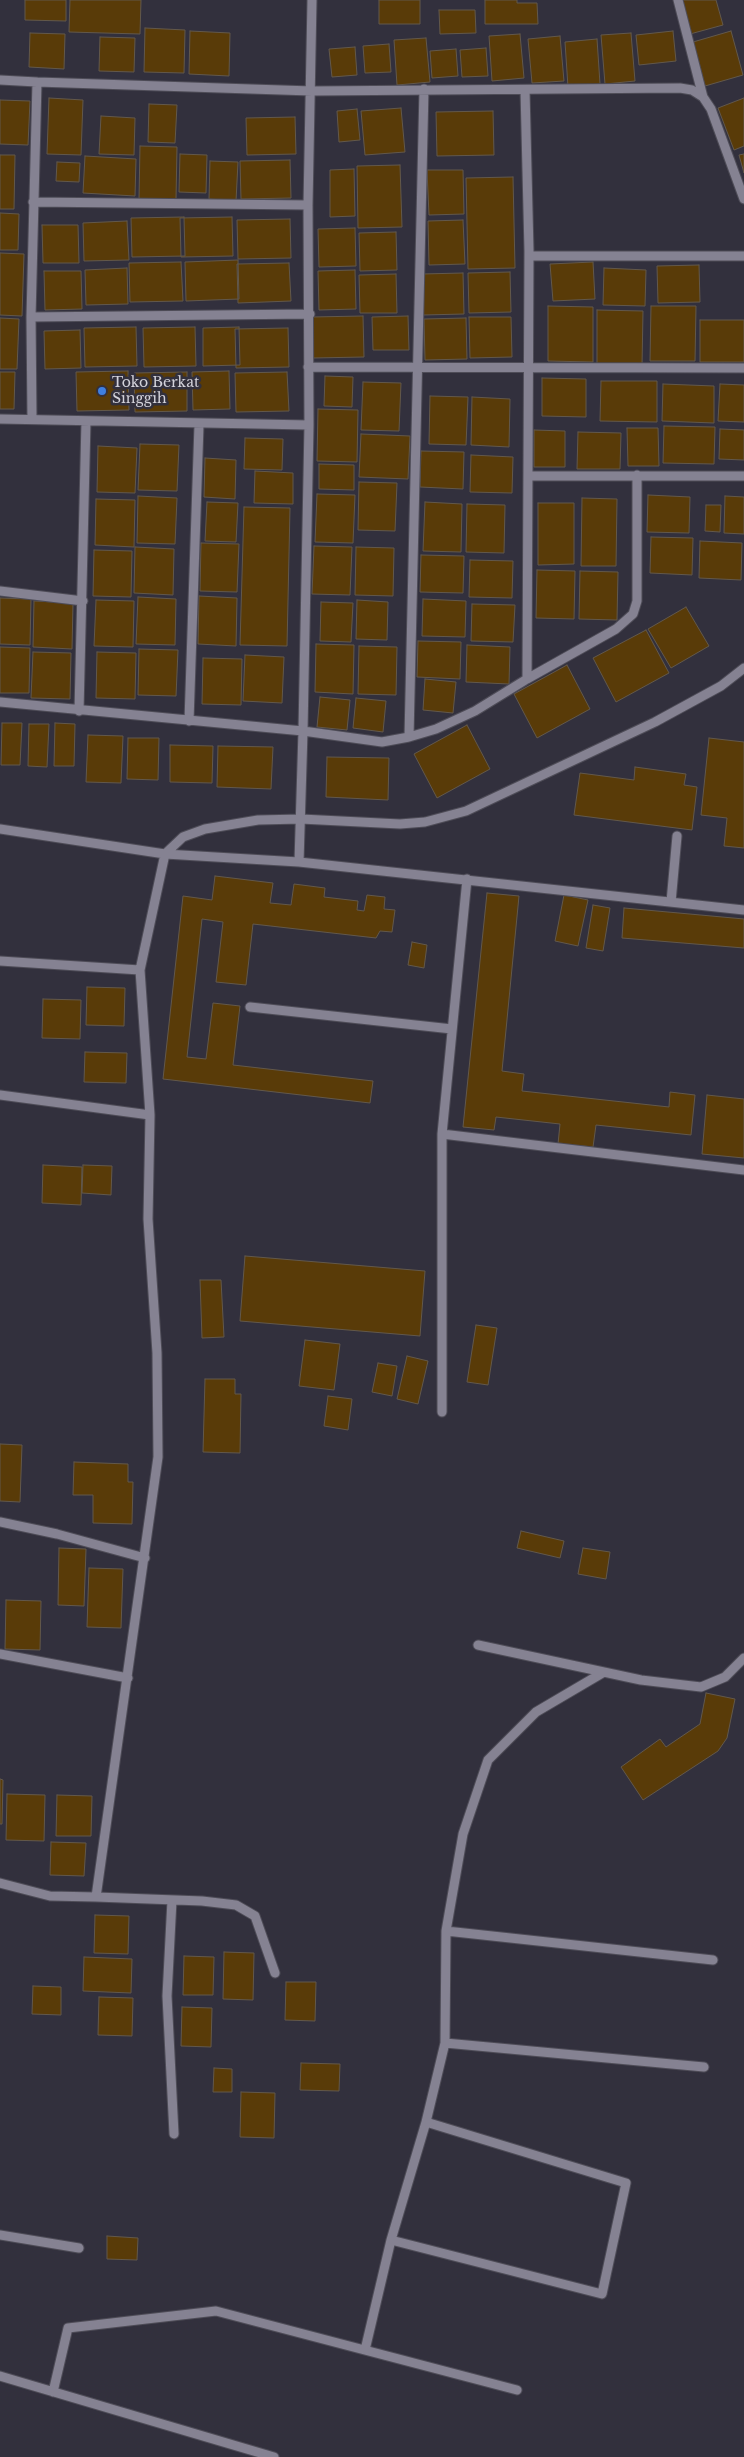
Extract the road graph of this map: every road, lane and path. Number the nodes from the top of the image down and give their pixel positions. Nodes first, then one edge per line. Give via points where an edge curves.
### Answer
1 (312, 0) edge
2 (678, 0) edge
3 (0, 80) edge
4 (37, 82) junction
5 (424, 89) junction
6 (525, 90) junction
7 (312, 91) junction
8 (703, 97) junction
9 (744, 199) edge
10 (34, 202) junction
11 (308, 205) junction
12 (528, 256) junction
13 (744, 256) edge
14 (310, 314) junction
15 (31, 317) junction
16 (308, 367) junction
17 (418, 367) junction
18 (528, 368) junction
19 (744, 368) edge
20 (0, 419) edge
21 (32, 420) junction
22 (86, 421) junction
23 (199, 424) junction
24 (309, 425) junction
25 (637, 475) junction
26 (528, 476) junction
27 (744, 476) edge
28 (0, 592) edge
29 (84, 601) junction
30 (744, 668) edge
31 (527, 679) junction
32 (0, 702) edge
33 (79, 711) junction
34 (189, 721) junction
35 (303, 731) junction
36 (409, 738) junction
37 (301, 819) junction
38 (0, 829) edge
39 (677, 836) dead end
40 (165, 854) junction
41 (299, 862) junction
42 (467, 879) junction
43 (671, 902) junction
44 (744, 910) edge
45 (0, 961) edge
46 (140, 970) junction
47 (250, 1007) dead end
48 (452, 1029) junction
49 (0, 1095) edge
50 (150, 1115) junction
51 (442, 1134) junction
52 (744, 1170) edge
53 (442, 1412) dead end
54 (0, 1522) edge
55 (145, 1558) junction
56 (478, 1645) dead end
57 (0, 1654) edge
58 (744, 1658) edge
59 (604, 1672) junction
60 (128, 1678) junction
61 (0, 1884) edge
62 (96, 1897) junction
63 (172, 1900) junction
64 (446, 1931) junction
65 (713, 1960) dead end
66 (275, 1973) dead end
67 (445, 2043) junction
68 (704, 2067) dead end
69 (426, 2122) junction
70 (174, 2134) dead end
71 (0, 2235) edge
72 (391, 2240) junction
73 (79, 2248) dead end
74 (365, 2350) junction
75 (0, 2376) edge
76 (517, 2390) dead end
77 (52, 2392) junction
78 (274, 2457) edge

1 - 7 street
2 - 8 street
3 - 4 street
4 - 7 street
4 - 10 street
5 - 6 street
5 - 7 street
5 - 17 street
6 - 8 street via 680,88 692,90
6 - 12 street
7 - 11 street
8 - 9 street via 718,125
10 - 11 street
10 - 15 street
11 - 14 street
12 - 13 street
12 - 18 street
14 - 15 street
14 - 16 street
15 - 21 street
16 - 17 street
16 - 24 street
17 - 18 street
17 - 36 street
18 - 19 street
18 - 26 street
20 - 21 street
21 - 22 street
22 - 23 street
22 - 29 street
23 - 24 street
23 - 34 street
24 - 35 street
25 - 26 street
25 - 27 street
25 - 31 street via 637,601 633,614 616,629
26 - 31 street
28 - 29 street
29 - 33 street
30 - 37 street via 721,686 655,722 466,811 425,822 400,824
31 - 36 street via 475,711
32 - 33 street
33 - 34 street
34 - 35 street
35 - 36 street via 382,742
35 - 37 street
37 - 40 street via 258,820 205,829 183,837
37 - 41 street
38 - 40 street
39 - 43 street
40 - 41 street
40 - 46 street
41 - 42 street
42 - 43 street
42 - 48 street
43 - 44 street
45 - 46 street
46 - 50 street
47 - 48 street
48 - 51 street
49 - 50 street
50 - 55 street via 148,1219 157,1353 158,1457
51 - 52 street
51 - 53 street
54 - 55 street
55 - 60 street
56 - 59 street
57 - 60 street
58 - 59 street via 725,1677 701,1687
59 - 64 street via 536,1712 488,1760 463,1834
60 - 62 street
61 - 62 street via 50,1896
62 - 63 street
63 - 66 street via 236,1905 248,1911 254,1916
63 - 70 street via 167,1996
64 - 65 street
64 - 67 street
67 - 68 street
67 - 69 street
69 - 72 street
69 - 72 street via 626,2183 602,2294
71 - 73 street
72 - 74 street
74 - 76 street
74 - 77 street via 216,2311 68,2328
75 - 77 street
77 - 78 street

